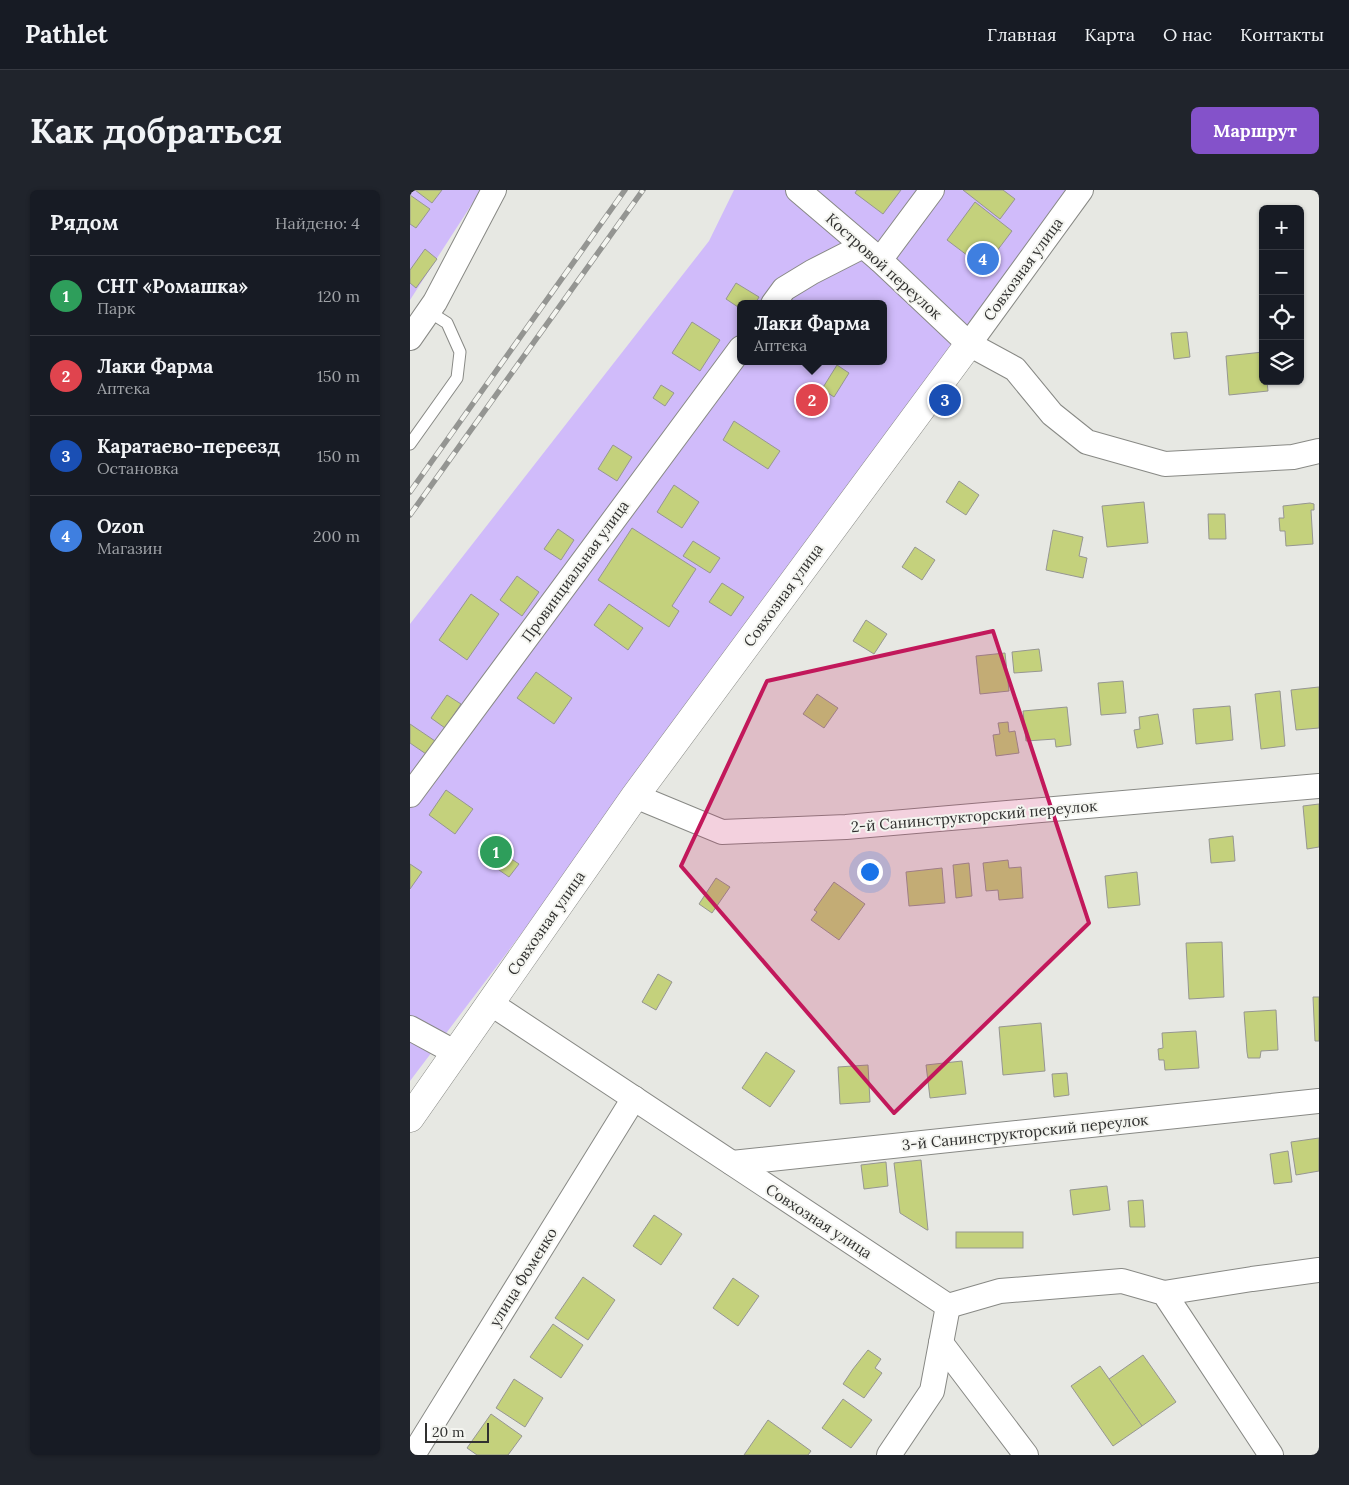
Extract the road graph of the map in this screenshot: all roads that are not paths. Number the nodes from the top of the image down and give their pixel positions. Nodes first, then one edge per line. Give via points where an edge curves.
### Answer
1 (494, 190) edge
2 (798, 190) edge
3 (932, 190) edge
4 (1081, 190) edge
5 (872, 253) junction
6 (776, 300) edge
7 (428, 311) junction
8 (410, 338) edge
9 (969, 344) junction
10 (737, 353) edge
11 (410, 444) edge
12 (1319, 451) edge
13 (1319, 786) edge
14 (410, 795) edge
15 (635, 796) junction
16 (490, 1004) junction
17 (410, 1028) edge
18 (456, 1053) junction
19 (634, 1098) junction
20 (1319, 1101) edge
21 (410, 1118) edge
22 (732, 1163) junction
23 (1319, 1270) edge
24 (1164, 1293) junction
25 (948, 1306) junction
26 (941, 1343) junction
27 (413, 1455) edge
28 (889, 1455) edge
29 (1026, 1455) edge
30 (1271, 1455) edge

1 - 7 street
2 - 5 street, Костровой переулок
3 - 5 street
4 - 9 street, Совхозная улица
5 - 6 street via 812,272 784,289
5 - 9 street, Костровой переулок
7 - 8 street
7 - 11 lane via 447,323 460,352 458,378
9 - 12 street, Костровой переулок via 1015,369 1052,414 1087,442 1165,464 1293,457
9 - 15 street, Совхозная улица
10 - 14 street, Провинциальная улица
13 - 15 street, 2-й Санинструкторский переулок via 846,827 722,832
15 - 16 street, Совхозная улица
16 - 18 street, Совхозная улица
16 - 19 street, Совхозная улица
17 - 18 street
18 - 21 street, Совхозная улица
19 - 22 street, Совхозная улица
19 - 27 street, улица Фоменко
20 - 22 street, 3-й Санинструкторский переулок
22 - 25 street, Совхозная улица
23 - 24 street
24 - 25 street via 1122,1281 1000,1291
24 - 30 street
25 - 26 street
26 - 28 street via 932,1392
26 - 29 street

